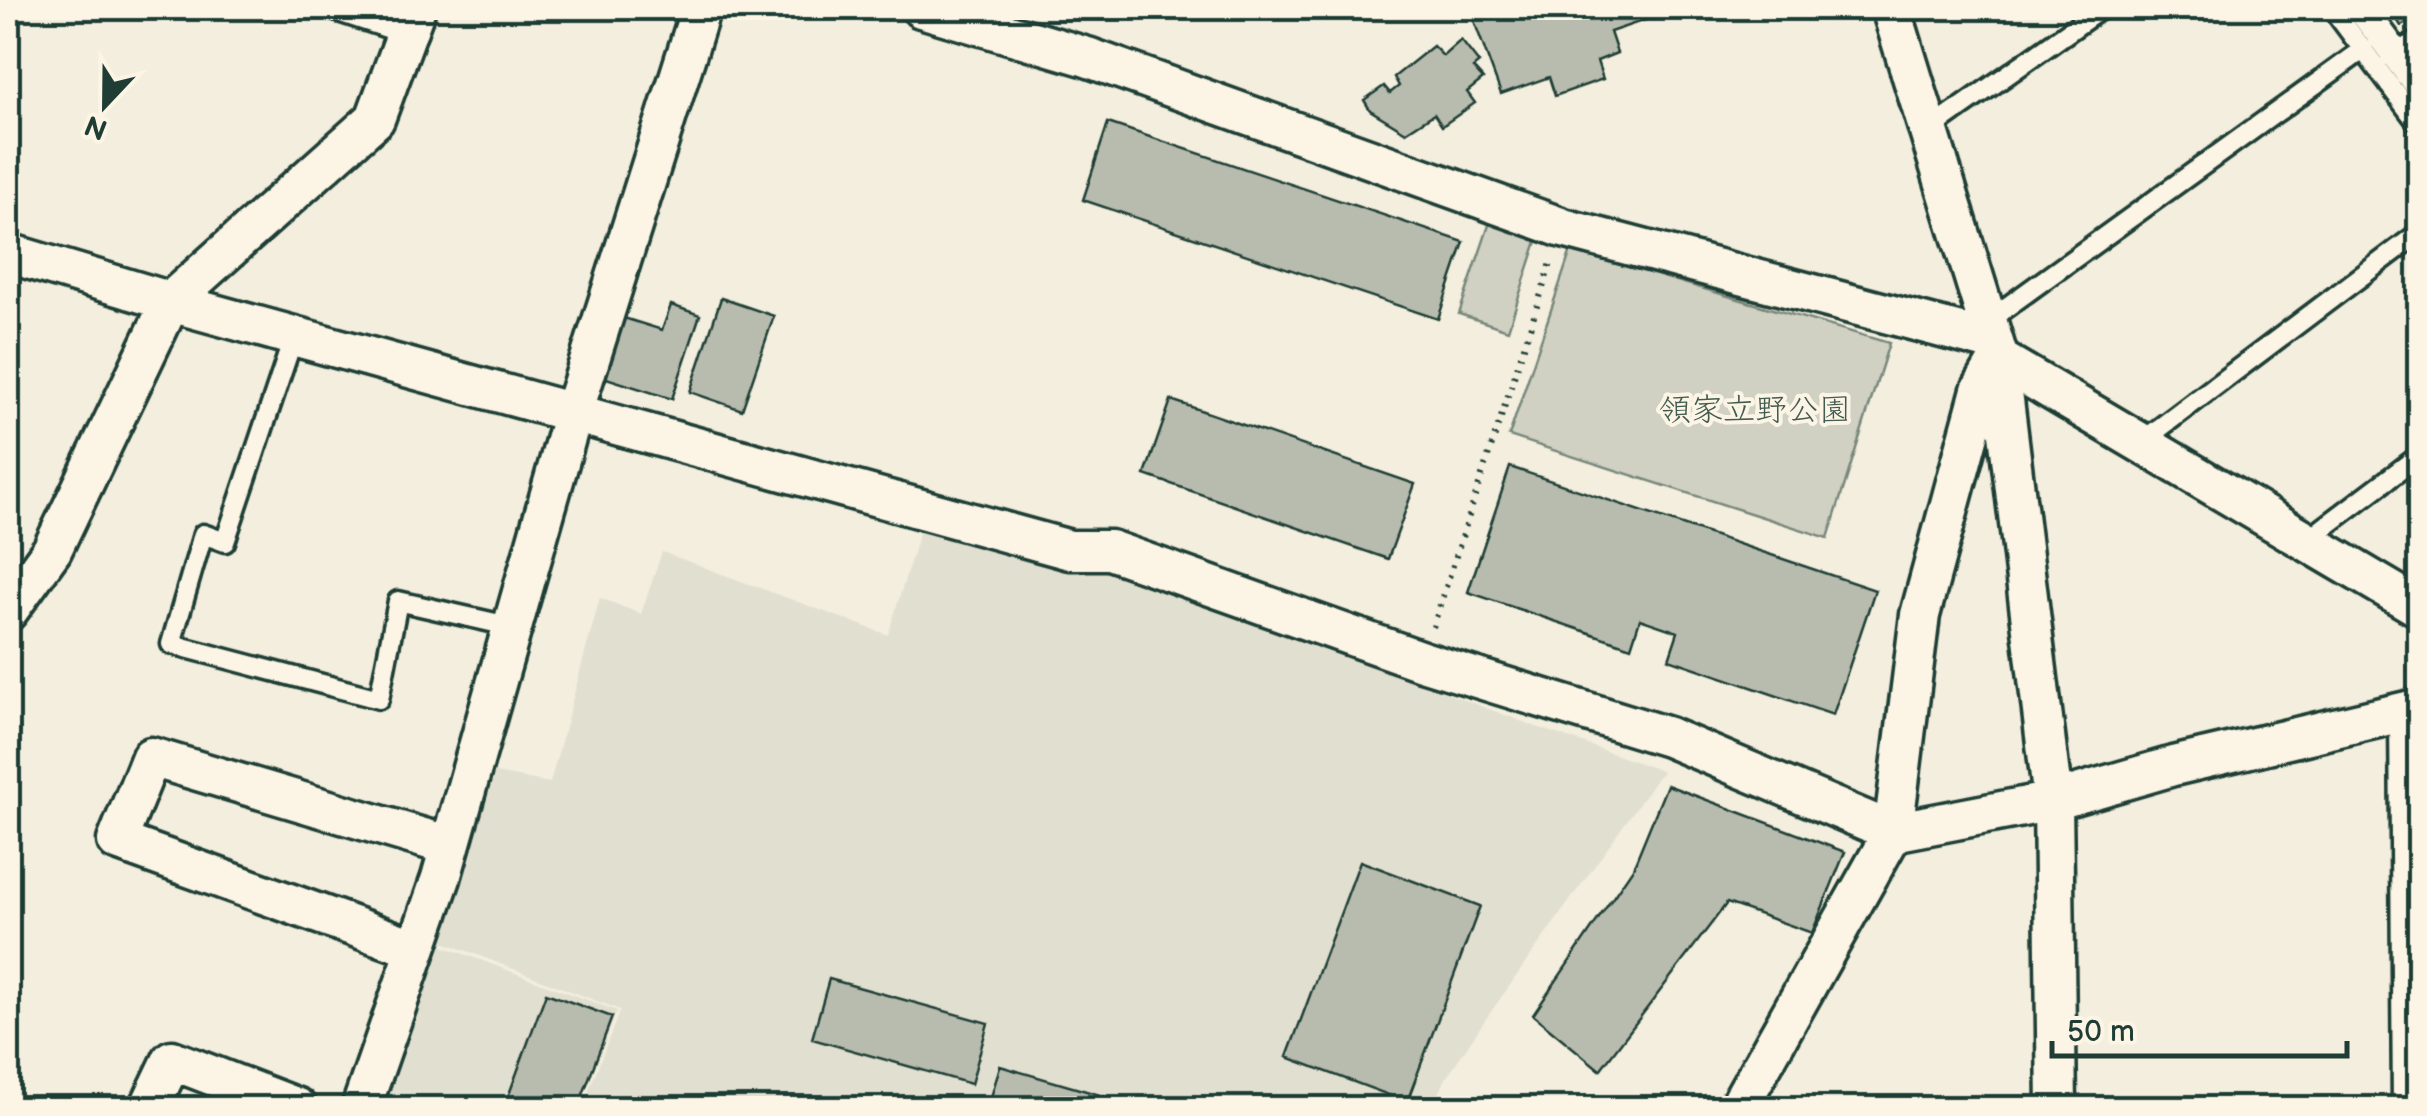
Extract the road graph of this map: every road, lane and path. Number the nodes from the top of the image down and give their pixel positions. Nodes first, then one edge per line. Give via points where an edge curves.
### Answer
1 (326, 8) edge
2 (700, 8) edge
3 (921, 8) edge
4 (1891, 8) edge
5 (2102, 8) edge
6 (2332, 8) edge
7 (2361, 8) edge
8 (410, 21) edge
9 (2420, 39) edge
10 (2364, 49) junction
11 (2386, 60) junction
12 (2420, 87) edge
13 (2420, 126) edge
14 (1927, 131) junction
15 (1562, 228) junction
16 (2420, 232) edge
17 (8, 253) edge
18 (171, 301) junction
19 (294, 336) junction
20 (1992, 341) junction
21 (573, 413) junction
22 (2141, 442) junction
23 (2420, 455) edge
24 (2306, 542) junction
25 (2420, 608) edge
26 (8, 611) edge
27 (512, 627) junction
28 (1422, 661) junction
29 (2414, 710) edge
30 (2053, 802) junction
31 (1893, 832) junction
32 (450, 846) junction
33 (416, 949) junction
34 (150, 1108) edge
35 (297, 1108) edge
36 (361, 1108) edge
37 (1738, 1108) edge
38 (2057, 1108) edge
39 (2412, 1108) edge

1 - 8 lane
2 - 21 street
3 - 15 street via 1086,57
4 - 14 street
5 - 14 lane
6 - 10 lane
7 - 11 street
8 - 18 street via 375,119
9 - 11 lane
10 - 11 lane
10 - 20 lane
11 - 12 street
11 - 13 lane
14 - 20 street
15 - 20 street
15 - 28 path
16 - 22 lane
17 - 18 street
18 - 19 street
18 - 26 street via 52,550
19 - 21 street
19 - 27 lane via 225,542 203,534 171,644 379,698 398,602
20 - 22 street
20 - 30 street
20 - 31 street via 1920,614
21 - 27 street
21 - 28 street via 1070,550 1110,550
22 - 24 street
23 - 24 lane
24 - 25 street
27 - 32 street
28 - 31 street via 1668,738
29 - 30 street via 2173,766
29 - 39 street
30 - 31 street
30 - 38 street
31 - 37 street
32 - 33 street
32 - 33 street via 151,758 116,840
33 - 36 street
34 - 35 street via 172,1060

